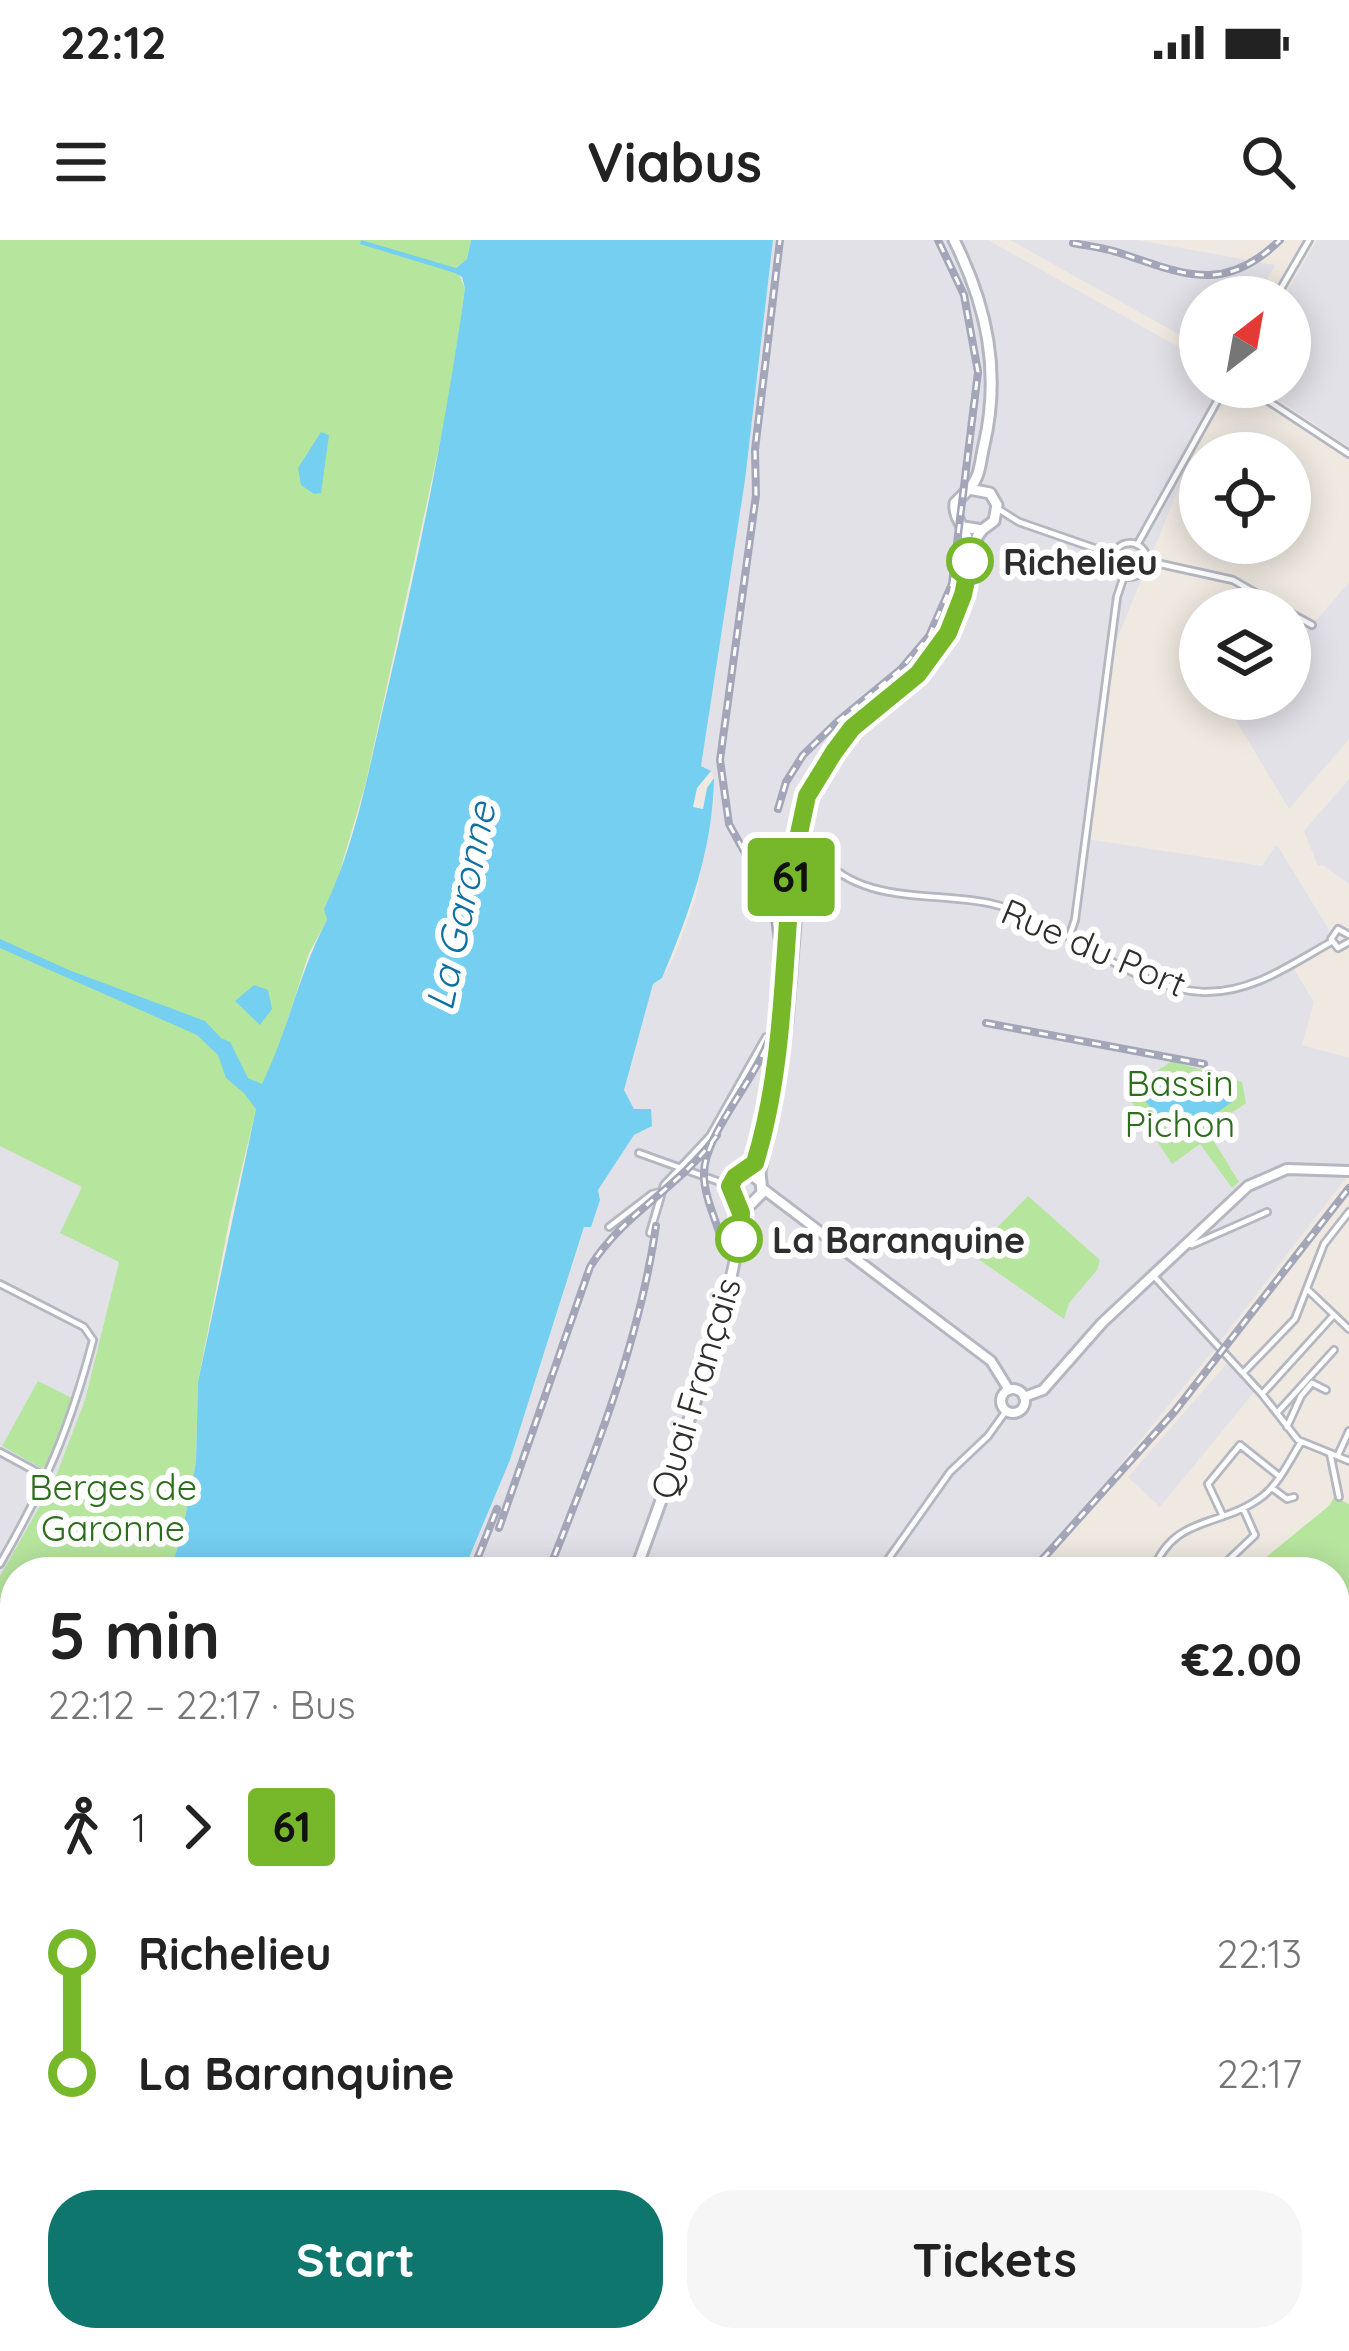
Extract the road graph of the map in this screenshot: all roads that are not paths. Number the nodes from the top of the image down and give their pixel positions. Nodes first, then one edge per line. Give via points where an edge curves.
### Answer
1 (955, 240) edge
2 (1309, 240) edge
3 (1288, 276) edge
4 (1213, 408) edge
5 (1279, 408) edge
6 (986, 437) junction
7 (1349, 454) edge
8 (969, 489) junction
9 (989, 493) junction
10 (997, 505) junction
11 (1019, 522) junction
12 (964, 527) junction
13 (986, 528) junction
14 (1137, 544) junction
15 (1114, 554) junction
16 (1147, 562) junction
17 (967, 572) junction
18 (1124, 576) junction
19 (1247, 588) edge
20 (803, 842) junction
21 (820, 854) junction
22 (792, 869) junction
23 (810, 872) junction
24 (849, 876) junction
25 (1069, 938) junction
26 (1331, 942) junction
27 (1348, 944) edge
28 (766, 1037) dead end
29 (639, 1153) dead end
30 (678, 1168) junction
31 (1349, 1171) edge
32 (744, 1173) junction
33 (761, 1185) junction
34 (730, 1191) junction
35 (660, 1192) junction
36 (736, 1202) junction
37 (756, 1202) junction
38 (779, 1204) junction
39 (1267, 1212) dead end
40 (1348, 1216) edge
41 (609, 1227) dead end
42 (1202, 1227) junction
43 (650, 1233) dead end
44 (1208, 1237) junction
45 (1186, 1243) junction
46 (1152, 1274) junction
47 (0, 1284) edge
48 (1307, 1289) junction
49 (1332, 1317) junction
50 (1349, 1330) edge
51 (1334, 1350) dead end
52 (1243, 1373) junction
53 (1009, 1390) junction
54 (1326, 1390) dead end
55 (1262, 1394) junction
56 (1024, 1397) junction
57 (1006, 1411) junction
58 (1277, 1413) junction
59 (1287, 1426) junction
60 (1349, 1431) edge
61 (1301, 1442) junction
62 (0, 1452) edge
63 (1334, 1454) junction
64 (1349, 1461) edge
65 (1279, 1476) junction
66 (48, 1478) junction
67 (1271, 1488) junction
68 (1294, 1497) dead end
69 (1339, 1497) dead end
70 (1243, 1508) junction
71 (1223, 1516) junction
72 (4, 1557) edge
73 (643, 1557) edge
74 (644, 1557) edge
75 (890, 1557) edge
76 (1158, 1557) edge
77 (1232, 1557) edge

1 - 6 main road via 989,333
2 - 3 street
4 - 14 street
5 - 7 street
6 - 8 main road
6 - 9 main road
8 - 9 main road
8 - 12 main road via 954,509
9 - 10 main road
10 - 11 street
10 - 13 main road
11 - 13 street
11 - 15 street
12 - 13 main road
12 - 17 main road
13 - 17 main road
14 - 15 street
14 - 16 street
15 - 18 street
16 - 18 street via 1141,573
16 - 19 street
17 - 20 main road via 957,615 937,650 827,761 802,808
18 - 25 street
20 - 21 main road
20 - 22 main road via 788,856
21 - 23 main road
21 - 24 street, Rue du Port
22 - 23 main road
22 - 32 main road via 776,1057 757,1160
23 - 24 street, Rue du Port
23 - 33 main road via 797,899
24 - 25 street, Rue du Port via 881,890 998,905
25 - 26 street, Rue du Port via 1155,980 1201,992 1256,983
26 - 27 street
26 - 27 street, Rue du Port via 1341,929
28 - 30 street via 706,1140
29 - 30 street
30 - 34 street
30 - 35 street
31 - 42 street via 1269,1174
32 - 33 main road
32 - 34 main road
33 - 37 main road
33 - 38 street
34 - 36 main road
35 - 41 street
35 - 43 street
36 - 37 main road
36 - 73 main road, Quai Français via 739,1239 704,1375
37 - 38 street
37 - 74 main road, Quai Français via 700,1408
38 - 53 street via 992,1361
39 - 44 street
40 - 48 street via 1324,1244
42 - 44 street
42 - 45 street
44 - 45 street
45 - 46 street
46 - 52 street
46 - 56 street via 1043,1390
47 - 66 street via 93,1340
48 - 49 street
48 - 52 street via 1295,1318
49 - 50 street
49 - 55 street
51 - 58 street
52 - 55 street
53 - 56 street
53 - 57 street via 1001,1402
54 - 59 street via 1312,1383
55 - 58 street
56 - 57 street via 1020,1411
57 - 75 street
58 - 59 street
59 - 61 street
60 - 63 street
61 - 63 street
61 - 65 street
62 - 66 street
63 - 64 street
63 - 69 street
65 - 67 street
65 - 71 street via 1240,1445 1208,1484
66 - 72 street
67 - 68 street
67 - 70 street
70 - 71 street
70 - 77 street via 1255,1535
71 - 76 street via 1184,1528

